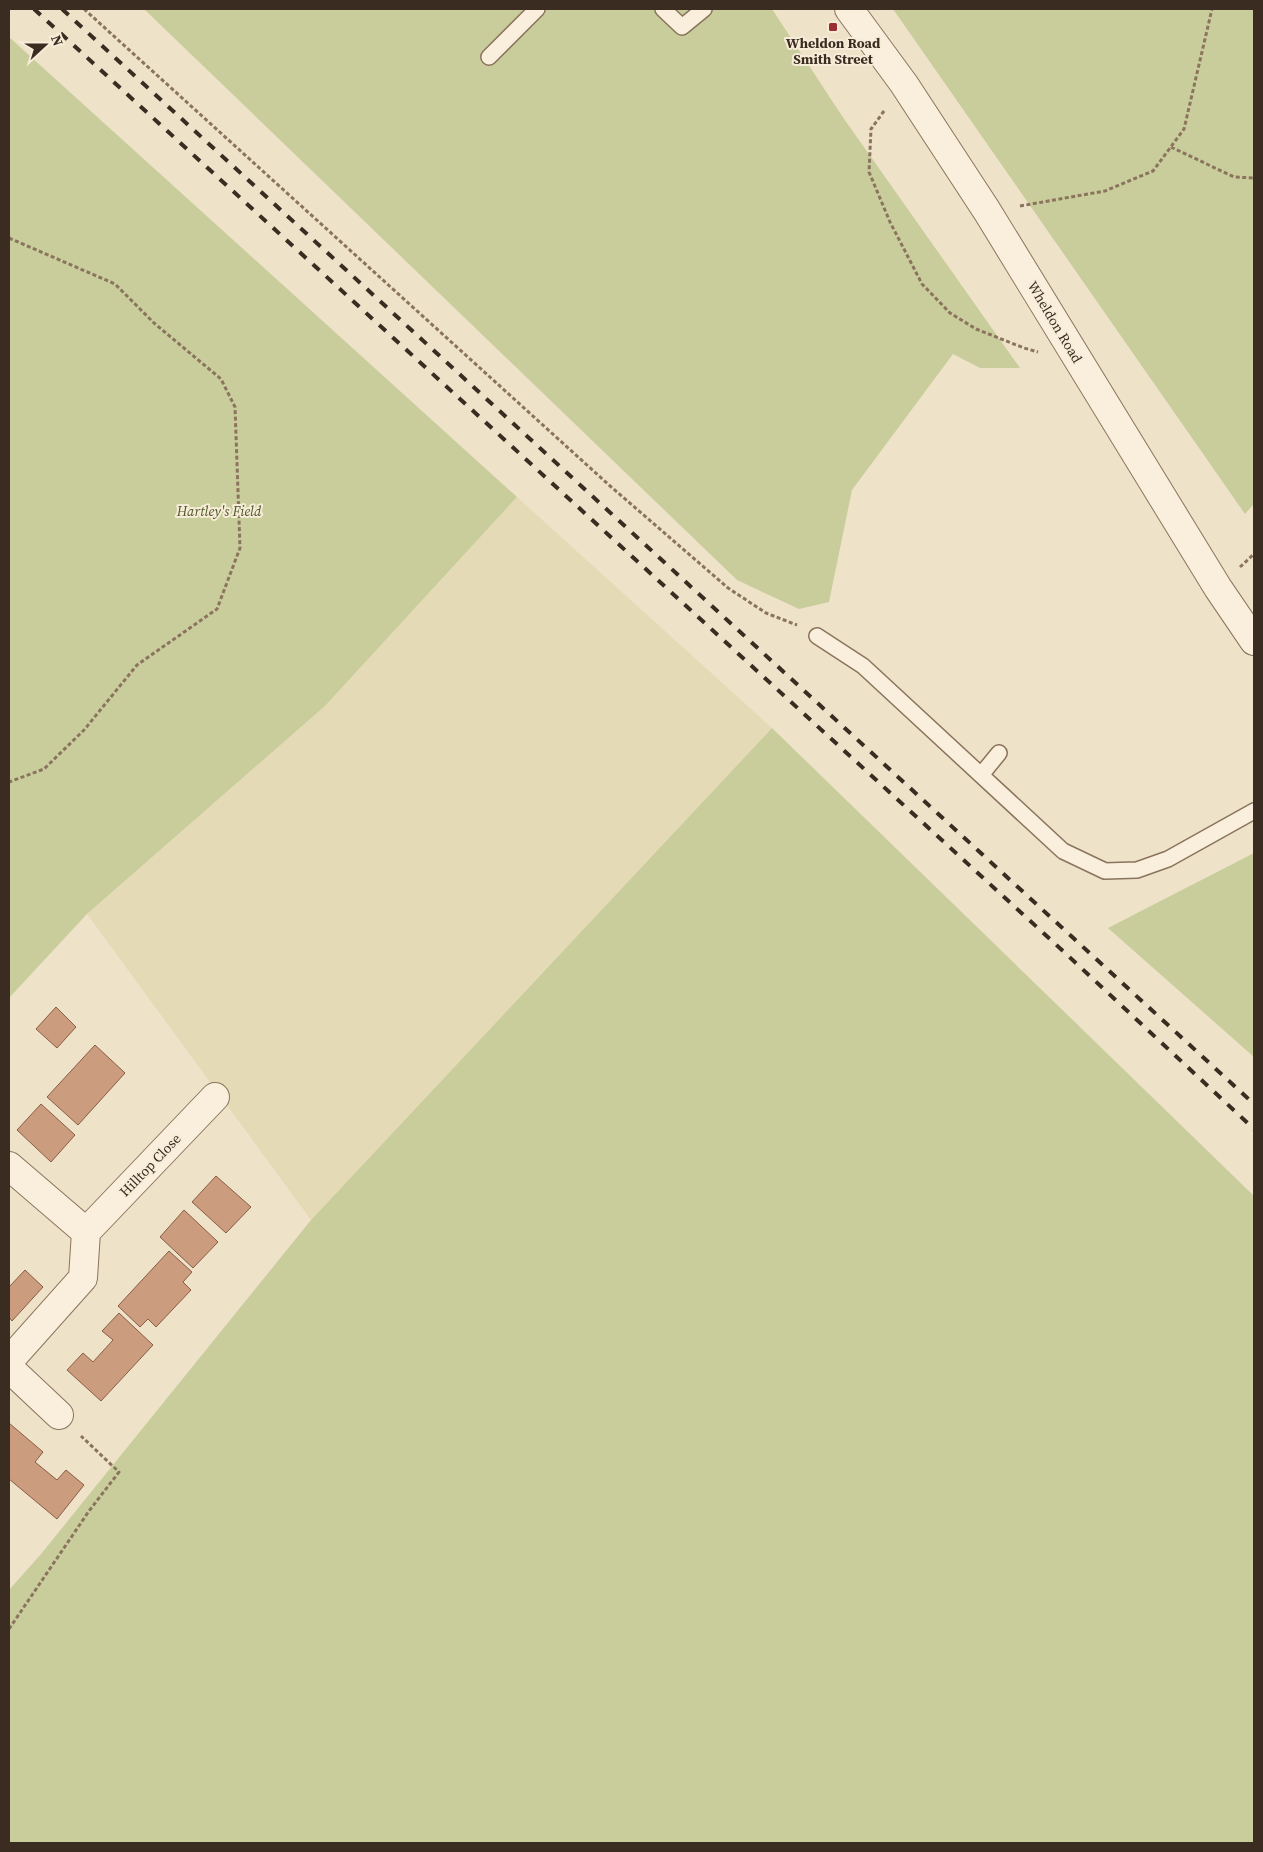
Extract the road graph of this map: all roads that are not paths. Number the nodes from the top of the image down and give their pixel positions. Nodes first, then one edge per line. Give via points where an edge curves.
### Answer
1 (537, 9) edge
2 (663, 9) edge
3 (704, 9) edge
4 (849, 9) edge
5 (490, 57) dead end
6 (817, 636) road end
7 (1254, 641) edge
8 (998, 754) dead end
9 (981, 775) junction
10 (1254, 811) edge
11 (215, 1097) dead end
12 (9, 1166) edge
13 (86, 1232) junction
14 (9, 1361) edge
15 (9, 1368) edge
16 (59, 1416) road end

1 - 5 lane
2 - 3 lane via 682,27
4 - 7 street, Wheldon Road via 904,84 988,211 1218,588
6 - 9 lane via 863,666
8 - 9 lane
9 - 10 lane via 1063,851 1105,871 1136,870 1168,858
11 - 13 street, Hilltop Close
12 - 13 street
13 - 14 street via 82,1278
15 - 16 street

